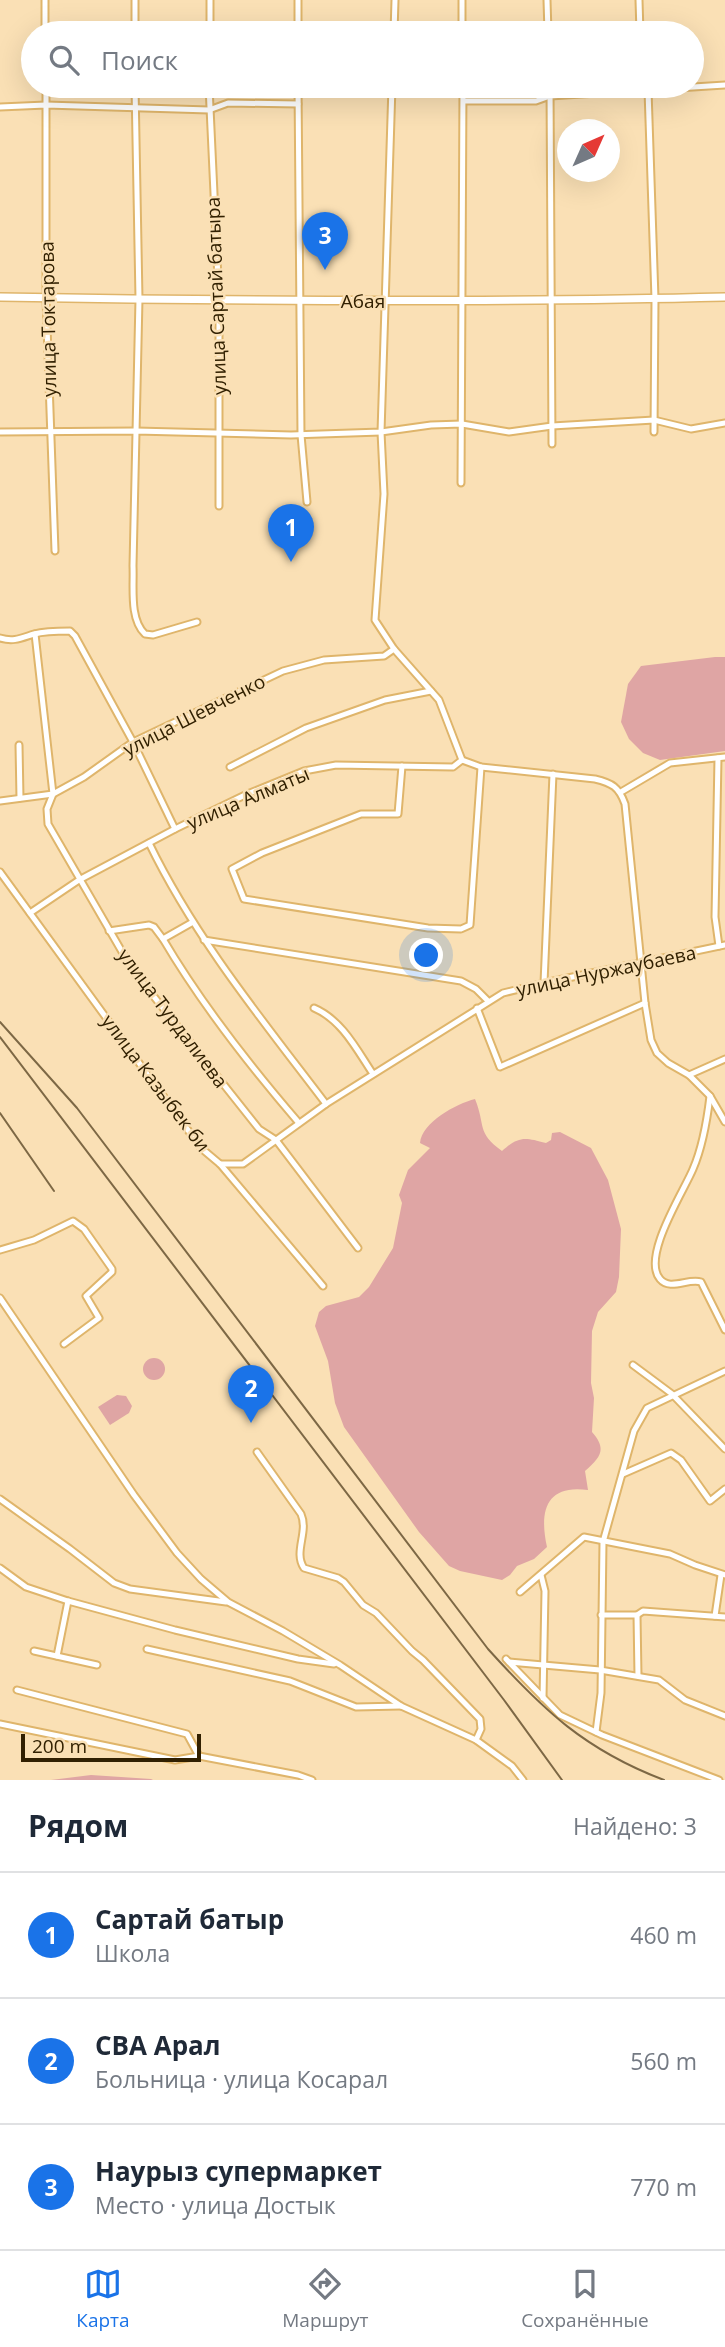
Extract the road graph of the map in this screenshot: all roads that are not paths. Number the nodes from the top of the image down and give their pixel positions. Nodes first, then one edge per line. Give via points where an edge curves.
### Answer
1 (45, 0) edge
2 (135, 0) edge
3 (210, 0) edge
4 (298, 0) edge
5 (395, 0) edge
6 (462, 0) edge
7 (547, 0) edge
8 (639, 0) edge
9 (45, 21) edge
10 (135, 21) edge
11 (210, 21) edge
12 (298, 21) edge
13 (394, 21) edge
14 (463, 21) edge
15 (548, 21) edge
16 (640, 21) edge
17 (725, 85) edge
18 (704, 86) edge
19 (46, 98) edge
20 (135, 98) edge
21 (209, 98) edge
22 (299, 98) edge
23 (392, 98) edge
24 (464, 98) edge
25 (544, 98) edge
26 (550, 98) edge
27 (647, 98) edge
28 (464, 101) junction
29 (299, 104) junction
30 (46, 105) junction
31 (0, 107) edge
32 (135, 107) junction
33 (209, 110) junction
34 (0, 297) edge
35 (725, 297) edge
36 (46, 298) junction
37 (139, 299) junction
38 (655, 299) junction
39 (219, 301) junction
40 (300, 301) junction
41 (387, 301) junction
42 (463, 301) junction
43 (551, 302) junction
44 (654, 420) junction
45 (725, 423) edge
46 (462, 424) junction
47 (552, 426) junction
48 (50, 431) junction
49 (136, 431) junction
50 (0, 432) edge
51 (219, 432) junction
52 (381, 432) junction
53 (654, 432) dead end
54 (302, 435) junction
55 (552, 444) dead end
56 (461, 483) dead end
57 (307, 502) dead end
58 (219, 506) dead end
59 (55, 551) dead end
60 (197, 622) dead end
61 (35, 634) junction
62 (0, 638) edge
63 (394, 649) junction
64 (431, 691) junction
65 (133, 742) junction
66 (19, 745) dead end
67 (725, 757) edge
68 (718, 758) junction
69 (462, 760) junction
70 (402, 766) junction
71 (230, 767) dead end
72 (481, 767) junction
73 (553, 774) junction
74 (621, 792) junction
75 (53, 794) junction
76 (20, 798) junction
77 (0, 801) edge
78 (175, 830) junction
79 (149, 844) junction
80 (0, 872) edge
81 (79, 880) junction
82 (30, 913) junction
83 (193, 922) junction
84 (109, 931) junction
85 (163, 939) junction
86 (204, 940) junction
87 (722, 946) edge
88 (641, 962) junction
89 (544, 983) junction
90 (488, 1001) junction
91 (645, 1003) junction
92 (314, 1008) dead end
93 (477, 1008) junction
94 (725, 1059) edge
95 (373, 1074) junction
96 (689, 1075) junction
97 (710, 1096) junction
98 (326, 1104) junction
99 (725, 1122) edge
100 (299, 1123) junction
101 (276, 1140) junction
102 (220, 1164) junction
103 (358, 1248) dead end
104 (0, 1250) edge
105 (323, 1286) dead end
106 (0, 1298) edge
107 (725, 1330) edge
108 (64, 1344) dead end
109 (633, 1365) dead end
110 (725, 1371) edge
111 (672, 1394) junction
112 (725, 1450) edge
113 (257, 1452) dead end
114 (623, 1474) junction
115 (725, 1489) edge
116 (0, 1499) edge
117 (603, 1542) junction
118 (0, 1568) edge
119 (723, 1575) edge
120 (541, 1576) junction
121 (520, 1592) dead end
122 (68, 1601) junction
123 (228, 1602) junction
124 (601, 1615) junction
125 (637, 1615) junction
126 (715, 1616) junction
127 (725, 1617) edge
128 (147, 1649) dead end
129 (34, 1650) dead end
130 (57, 1656) junction
131 (97, 1665) dead end
132 (340, 1665) junction
133 (545, 1666) junction
134 (600, 1670) junction
135 (638, 1676) junction
136 (17, 1689) dead end
137 (543, 1698) junction
138 (401, 1706) junction
139 (725, 1716) edge
140 (0, 1724) edge
141 (596, 1732) junction
142 (476, 1740) junction
143 (199, 1756) junction
144 (312, 1780) edge
145 (523, 1780) edge
146 (719, 1780) edge

1 - 9 street
2 - 10 street
3 - 11 street
4 - 12 street
5 - 13 street
6 - 14 street
7 - 15 street
8 - 16 street
17 - 18 street
19 - 30 street, улица Токтарова
20 - 32 street
21 - 33 street, улица Сартай батыра
22 - 29 street
23 - 41 street
24 - 28 street
25 - 28 street
26 - 43 street
27 - 38 street
28 - 42 street
29 - 33 street via 228,103
29 - 40 street
30 - 31 street
30 - 32 street
30 - 36 street, улица Токтарова
32 - 33 street
32 - 37 street
33 - 39 street, улица Сартай батыра
34 - 36 street, Абая
35 - 38 street, Абая
36 - 37 street, Абая
36 - 48 street, улица Токтарова
37 - 39 street, Абая
37 - 49 street
38 - 43 street, Абая
38 - 44 street
39 - 40 street, Абая
39 - 51 street, улица Сартай батыра
40 - 41 street, Абая
40 - 54 street
41 - 42 street, Абая
41 - 52 street
42 - 43 street, Абая
42 - 46 street
43 - 47 street
44 - 45 street via 691,429
44 - 47 street
44 - 53 street
46 - 47 street via 509,432
46 - 52 street
46 - 56 street
47 - 55 street
48 - 49 street
48 - 50 street
48 - 59 street, улица Токтарова
49 - 51 street
49 - 60 street via 133,566 139,627 153,635
51 - 54 street
51 - 58 street, улица Сартай батыра
52 - 54 street
52 - 63 street via 384,494 375,620
54 - 57 street
61 - 62 street via 20,640
61 - 65 street via 70,631 75,636
61 - 75 street, улица Турдалиева
63 - 64 street
63 - 65 street, улица Шевченко via 384,656 324,660 284,671
64 - 69 street via 439,700
64 - 71 street via 385,700 306,729
65 - 75 street, улица Шевченко
65 - 78 street
66 - 76 street
67 - 68 street
68 - 74 street via 670,763
68 - 87 street via 715,917
69 - 70 street, улица Алматы via 453,767
69 - 72 street
70 - 72 street via 398,814 361,814 232,869 244,899 428,928 470,925
70 - 78 street, улица Алматы via 336,765 304,771
72 - 73 street
73 - 74 street via 611,783
73 - 89 street
74 - 88 street
75 - 76 street, улица Шевченко
75 - 81 street, улица Турдалиева via 47,808 48,824
76 - 77 street, улица Шевченко
78 - 79 street, улица Алматы
79 - 81 street, улица Алматы
79 - 83 street
80 - 82 street, улица Казыбек би
81 - 82 street, улица Алматы
81 - 84 street, улица Турдалиева
82 - 102 street, улица Казыбек би via 201,1149
83 - 85 street
83 - 86 street
84 - 85 street via 149,925
84 - 101 street, улица Турдалиева via 158,1004 259,1129
85 - 100 street via 231,1041
86 - 90 street via 461,981
86 - 98 street
87 - 88 street, улица Нуржаубаева
88 - 89 street, улица Нуржаубаева
88 - 91 street
89 - 90 street, улица Нуржаубаева
90 - 93 street, улица Нуржаубаева
91 - 93 street via 500,1067
91 - 96 street via 657,1054
92 - 95 street via 328,1014 346,1034
93 - 95 street, улица Нуржаубаева
94 - 96 street
95 - 98 street, улица Нуржаубаева
96 - 97 street
97 - 99 street
97 - 107 street via 693,1168 671,1212 656,1260 660,1279 668,1284 701,1282
98 - 100 street, улица Нуржаубаева
100 - 101 street, улица Нуржаубаева
101 - 102 street, улица Нуржаубаева via 243,1164
101 - 103 street, улица Турдалиева
102 - 105 street, улица Казыбек би
104 - 108 street via 73,1221 112,1269 86,1296 99,1318
106 - 123 street via 177,1553
109 - 111 street
110 - 111 street
111 - 112 street
111 - 114 street via 647,1408 634,1431
113 - 142 street via 305,1523 300,1554 304,1568 338,1578 376,1613 480,1719
114 - 115 street via 671,1453 710,1501
114 - 117 street
116 - 123 street via 114,1583
117 - 119 street via 670,1553
117 - 120 street via 584,1537
117 - 124 street
118 - 122 street via 26,1587
119 - 126 street
120 - 121 street
120 - 133 street
122 - 130 street
122 - 132 street via 298,1659
123 - 132 street
124 - 125 street
124 - 134 street
125 - 126 street via 643,1611
125 - 135 street
126 - 127 street
128 - 138 street via 290,1681 355,1707
129 - 130 street
130 - 131 street
132 - 138 street
133 - 134 street
133 - 137 street
133 - 137 street via 508,1661
134 - 135 street
134 - 141 street
135 - 139 street via 659,1680 685,1700
136 - 143 street via 187,1734
137 - 141 street via 560,1715
138 - 142 street
140 - 143 street via 175,1760
141 - 146 street
142 - 145 street via 512,1766
143 - 144 street

